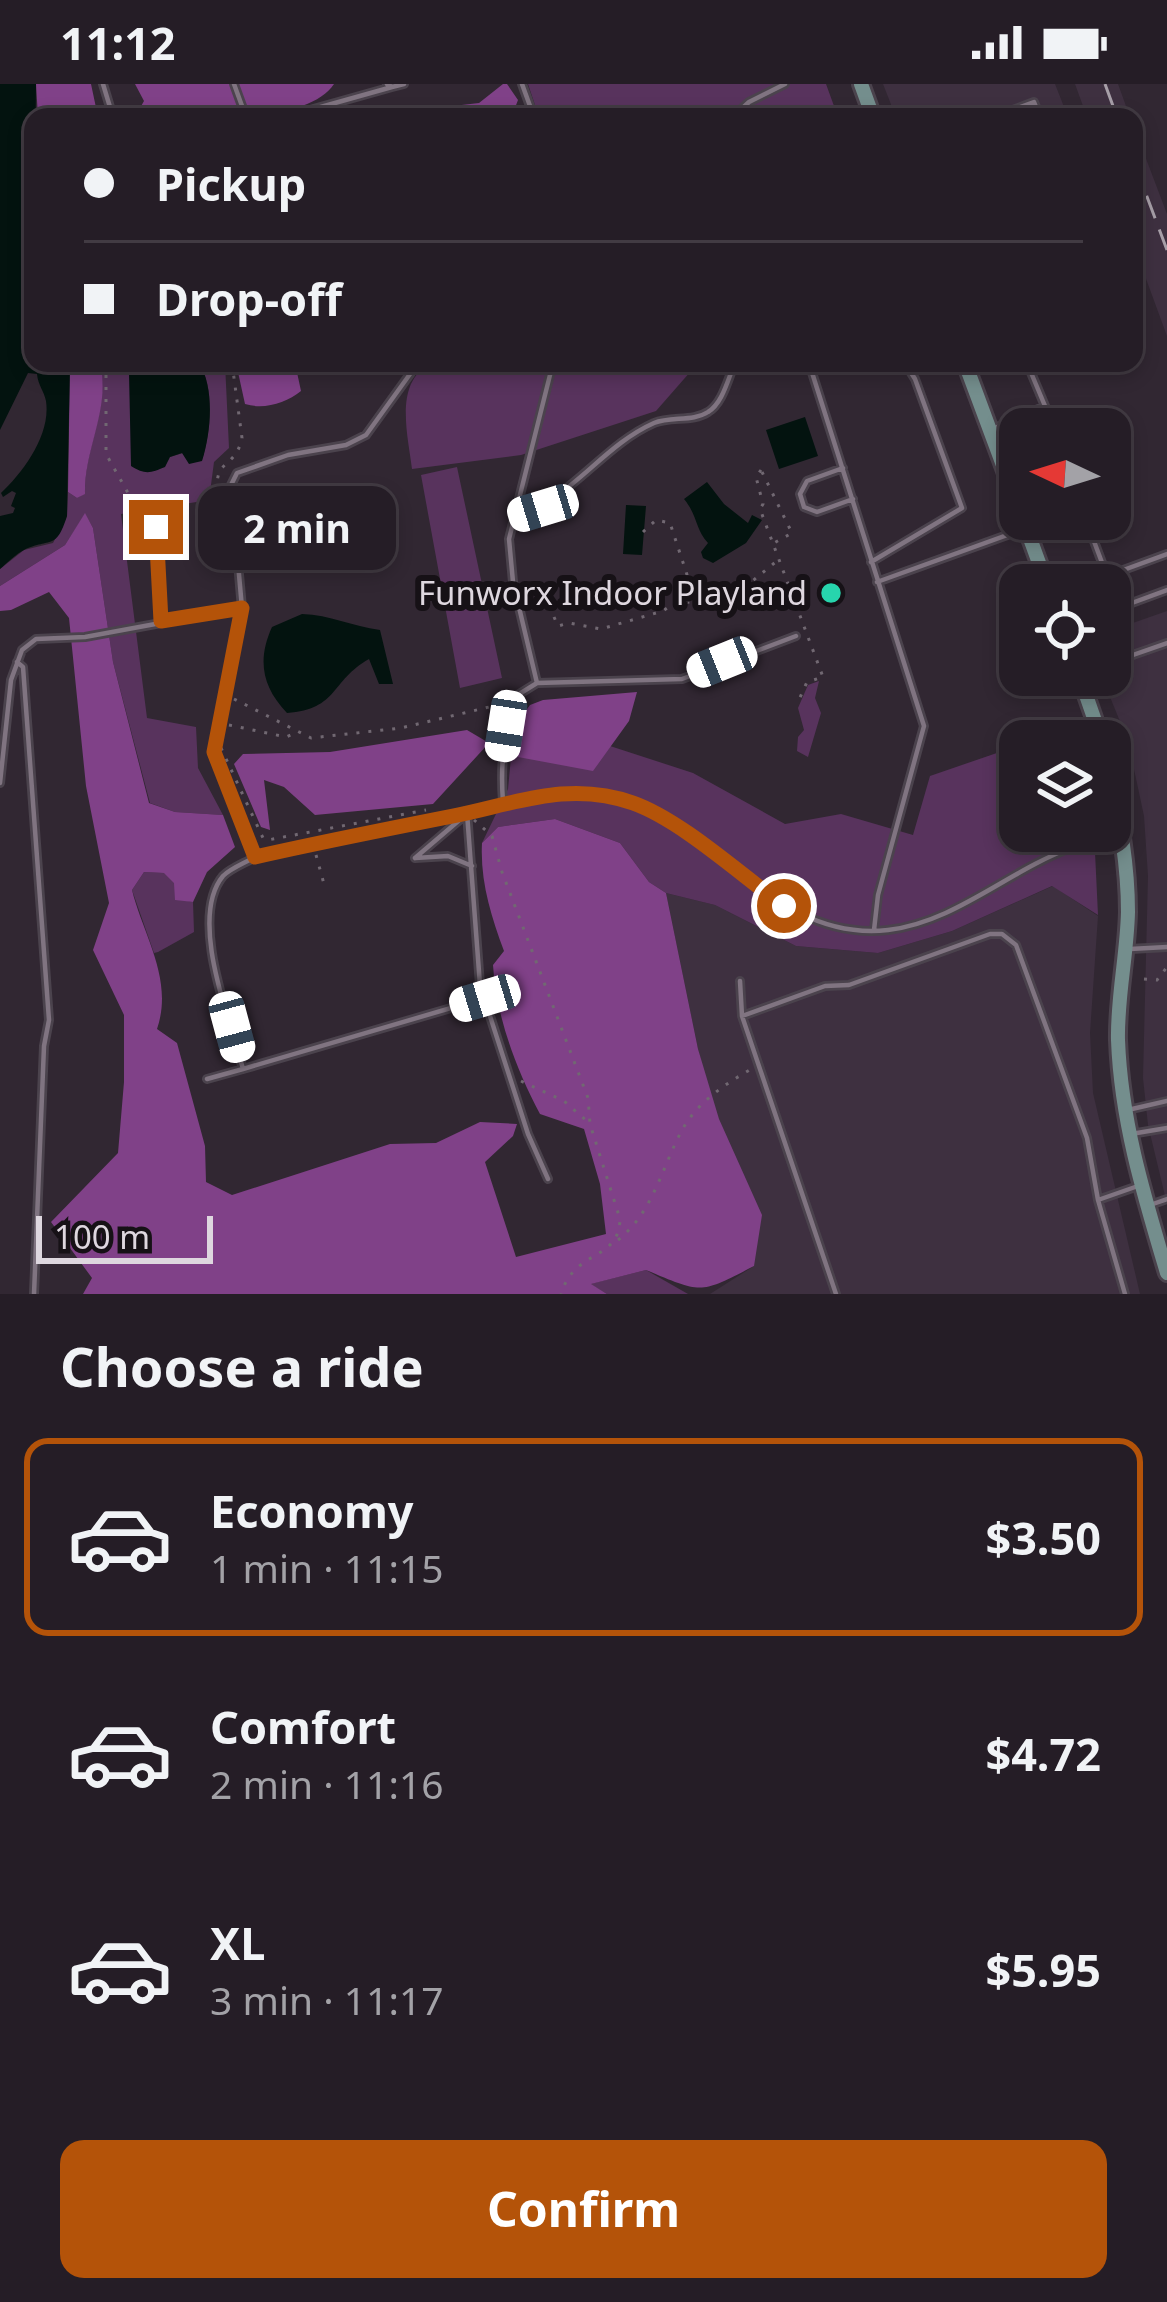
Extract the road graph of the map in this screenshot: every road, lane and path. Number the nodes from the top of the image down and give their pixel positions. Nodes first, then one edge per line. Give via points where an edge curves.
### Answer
1 (404, 84) edge
2 (785, 84) edge
3 (390, 86) edge
4 (315, 108) edge
5 (743, 108) edge
6 (106, 372) edge
7 (233, 372) edge
8 (411, 372) edge
9 (551, 372) edge
10 (731, 372) edge
11 (812, 372) edge
12 (910, 372) edge
13 (968, 372) edge
14 (1031, 372) edge
15 (990, 431) junction
16 (999, 455) edge
17 (843, 468) junction
18 (853, 499) junction
19 (221, 514) dead end
20 (512, 518) junction
21 (156, 527) joint
22 (999, 529) edge
23 (644, 532) dead end
24 (773, 543) junction
25 (1167, 554) edge
26 (780, 559) junction
27 (871, 562) junction
28 (1131, 567) edge
29 (877, 582) junction
30 (1167, 590) edge
31 (696, 601) junction
32 (1131, 603) edge
33 (242, 608) junction
34 (554, 617) dead end
35 (161, 621) junction
36 (796, 636) dead end
37 (1167, 643) edge
38 (1131, 656) edge
39 (17, 662) junction
40 (537, 683) junction
41 (226, 694) junction
42 (514, 702) junction
43 (797, 704) dead end
44 (220, 721) junction
45 (296, 733) junction
46 (214, 739) junction
47 (0, 783) edge
48 (503, 802) junction
49 (426, 810) dead end
50 (467, 813) junction
51 (1062, 852) edge
52 (1125, 852) edge
53 (316, 855) dead end
54 (255, 857) junction
55 (472, 866) junction
56 (324, 884) dead end
57 (874, 930) junction
58 (1167, 947) edge
59 (1125, 950) junction
60 (1167, 967) edge
61 (1144, 979) dead end
62 (740, 981) dead end
63 (485, 998) junction
64 (742, 1016) junction
65 (759, 1065) junction
66 (243, 1069) junction
67 (511, 1077) junction
68 (207, 1079) dead end
69 (1167, 1100) edge
70 (1126, 1111) junction
71 (590, 1124) junction
72 (1167, 1128) edge
73 (1129, 1134) junction
74 (548, 1179) dead end
75 (1141, 1185) junction
76 (1167, 1198) edge
77 (1098, 1199) junction
78 (1147, 1206) junction
79 (616, 1241) junction
80 (1167, 1273) edge
81 (34, 1294) edge
82 (561, 1294) edge
83 (836, 1294) edge
84 (1125, 1294) edge

1 - 3 lane
2 - 5 lane
3 - 4 lane
6 - 21 path via 106,454
7 - 19 path via 242,438 216,477
8 - 33 lane via 365,435 237,473 231,485
9 - 20 lane
10 - 20 lane via 706,415 658,421 543,508
11 - 17 lane
12 - 27 lane via 962,508
13 - 15 main road
14 - 15 lane via 1045,406
15 - 16 main road
17 - 18 lane
17 - 18 lane via 806,481 801,501 817,512
18 - 27 lane
20 - 40 lane via 513,582
21 - 35 lane
22 - 29 lane
23 - 31 path via 656,520 670,523
24 - 24 path via 760,509 761,470 793,533
24 - 26 path
25 - 28 lane
26 - 31 path via 750,583
26 - 43 path via 823,676 807,682
27 - 29 lane
29 - 57 lane via 924,726
30 - 32 lane
31 - 34 path via 601,629 558,626
33 - 35 lane
33 - 41 lane
35 - 39 lane via 36,639
36 - 40 lane via 682,679
37 - 38 lane
39 - 47 lane
39 - 81 lane via 49,1020
40 - 42 lane
41 - 44 lane
41 - 45 path
42 - 45 path via 401,728
42 - 48 lane via 500,761
44 - 45 path
44 - 46 lane
46 - 49 path via 262,838
46 - 54 lane via 214,761
48 - 50 lane
48 - 57 lane via 555,793 633,803 784,906
50 - 54 lane
50 - 55 lane
50 - 55 lane via 416,858 448,856
50 - 71 path via 492,836 588,1098
51 - 57 lane via 931,920
52 - 59 main road
53 - 56 path
54 - 66 lane via 225,873 209,916
55 - 63 lane
58 - 59 lane
59 - 70 main road via 1118,1038
60 - 61 path via 1157,980
62 - 64 lane
63 - 66 lane
63 - 67 lane
64 - 65 lane
64 - 77 lane via 1002,934 1016,945 1087,1138
65 - 79 path via 717,1091 683,1128 655,1193
65 - 83 lane
66 - 68 lane
67 - 71 path via 564,1101
67 - 74 lane
69 - 70 lane
70 - 73 main road
71 - 79 path via 620,1219
72 - 73 lane
73 - 75 main road
75 - 77 lane
75 - 78 main road
76 - 78 lane
77 - 84 lane
78 - 80 main road
79 - 82 path via 572,1269

